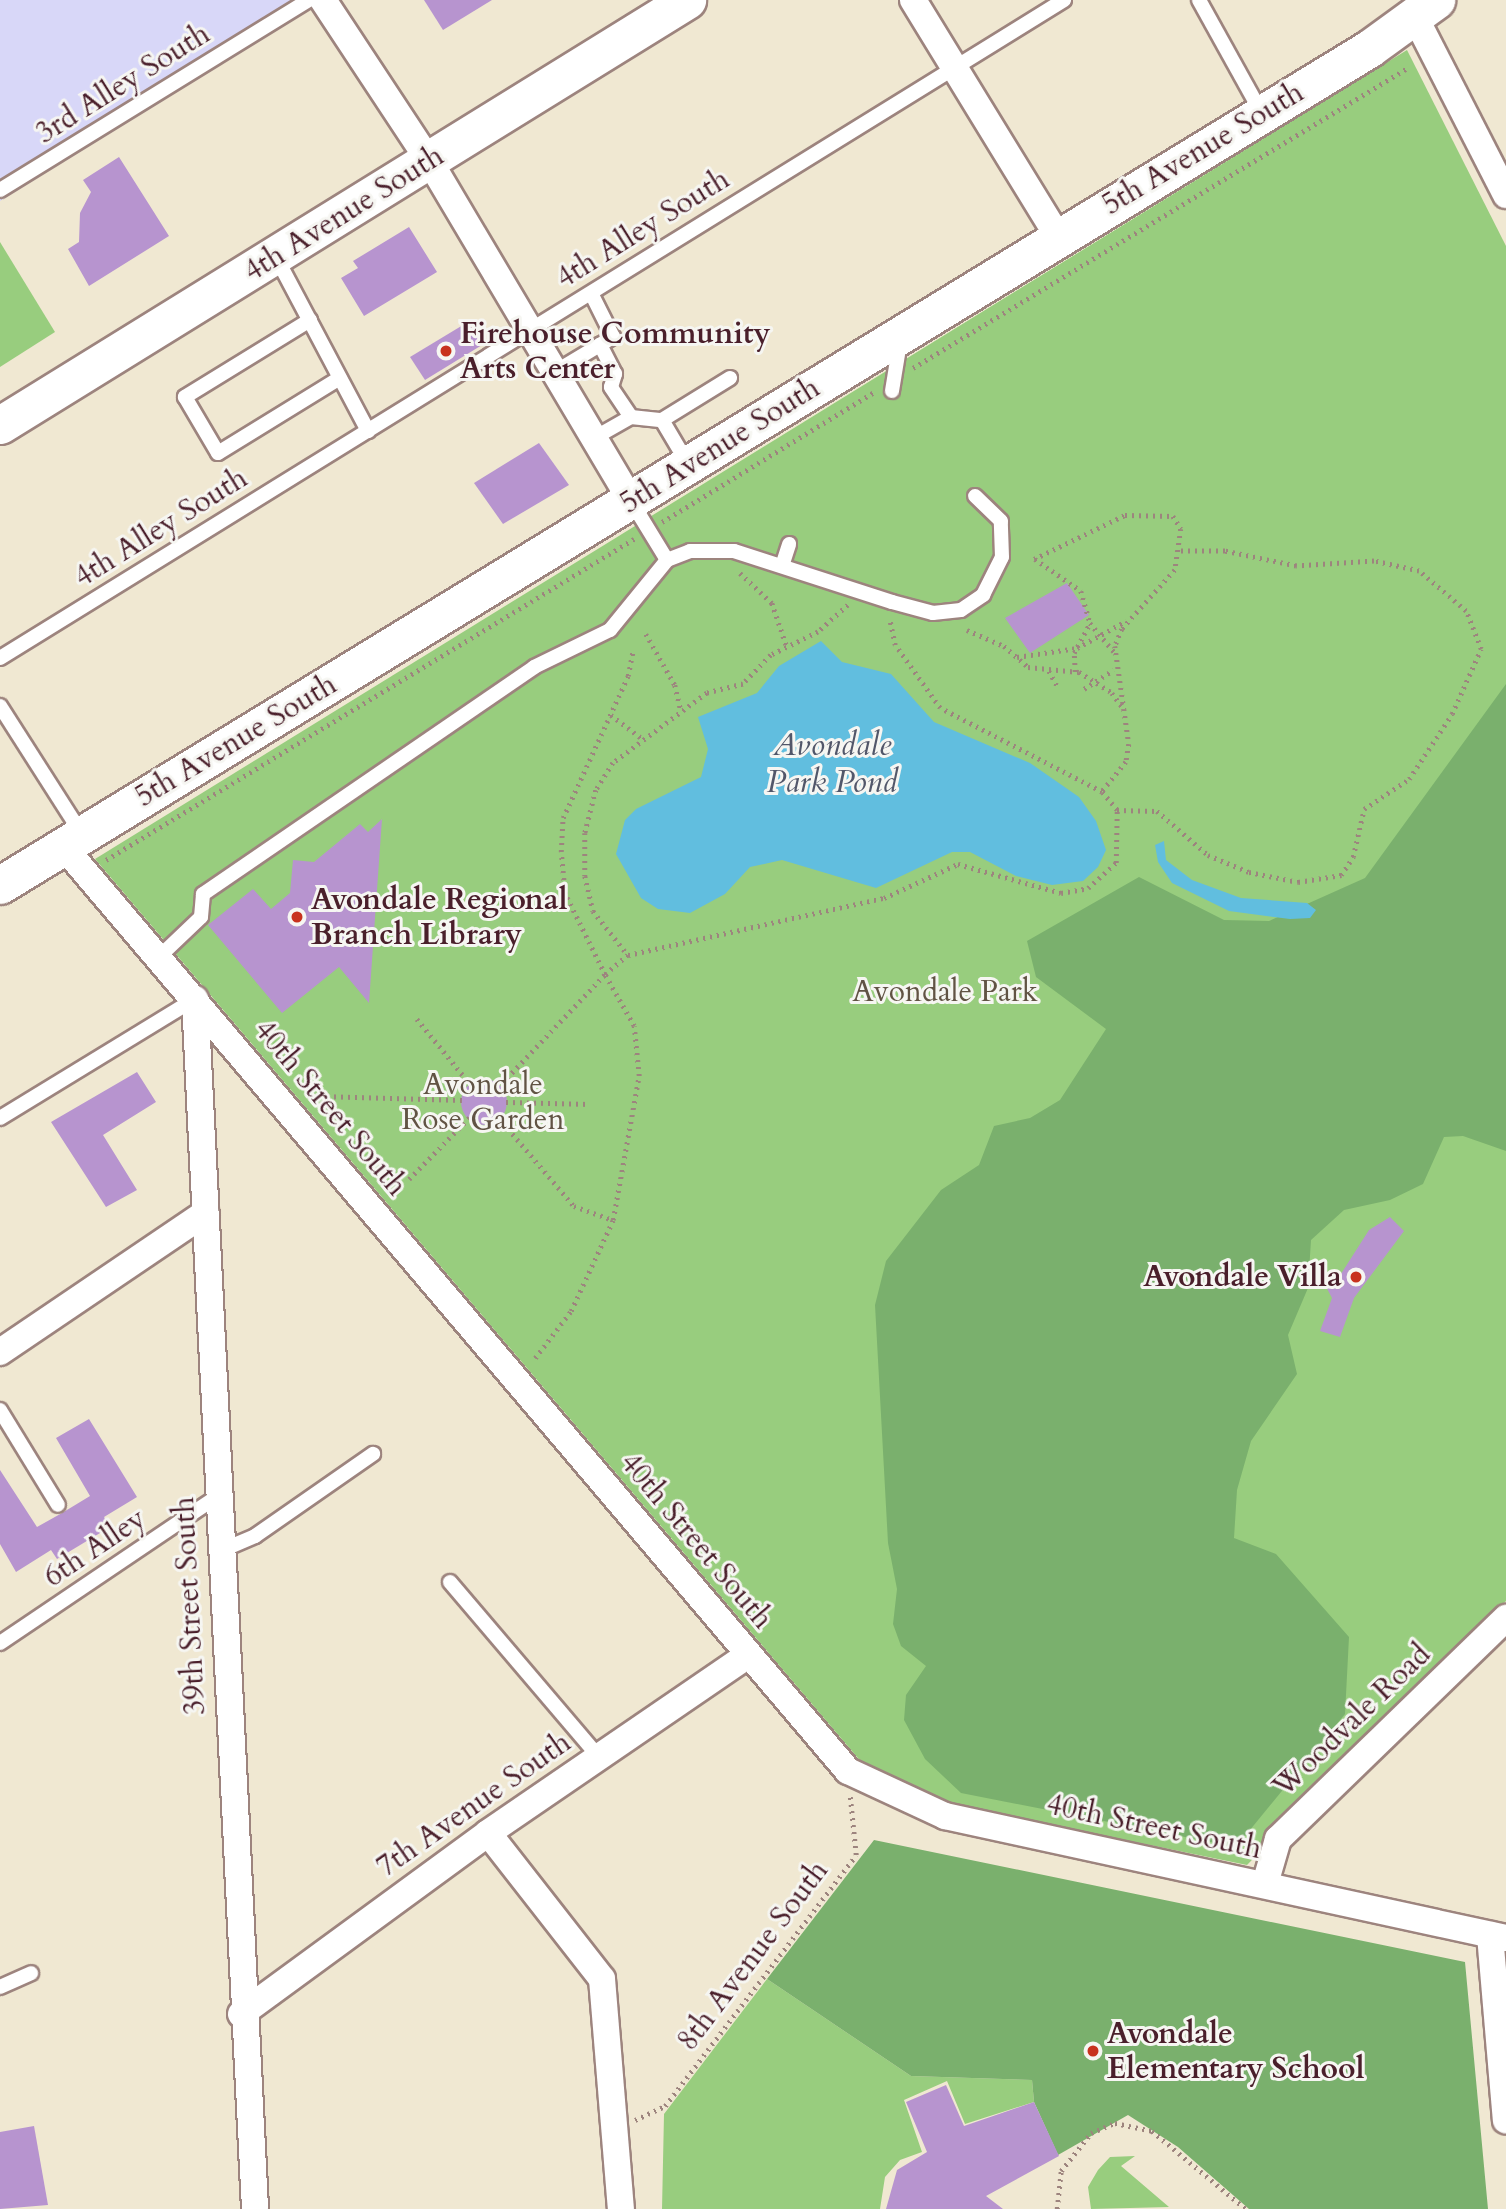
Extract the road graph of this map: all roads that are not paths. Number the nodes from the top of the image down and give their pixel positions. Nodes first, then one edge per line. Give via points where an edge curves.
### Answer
1 (309, 0) edge
2 (323, 0) edge
3 (687, 0) edge
4 (913, 0) edge
5 (1064, 0) edge
6 (1199, 0) edge
7 (1425, 8) edge
8 (955, 66) junction
9 (1261, 113) junction
10 (430, 163) junction
11 (1503, 183) edge
12 (0, 190) edge
13 (1058, 237) junction
14 (276, 257) junction
15 (591, 293) junction
16 (310, 320) junction
17 (530, 330) junction
18 (901, 334) junction
19 (600, 345) junction
20 (555, 372) junction
21 (341, 378) junction
22 (730, 378) dead end
23 (892, 386) road end
24 (631, 417) junction
25 (662, 420) junction
26 (0, 425) edge
27 (368, 431) junction
28 (594, 438) junction
29 (689, 465) junction
30 (975, 496) dead end
31 (640, 515) junction
32 (789, 544) dead end
33 (667, 560) junction
34 (783, 563) junction
35 (0, 658) edge
36 (0, 706) edge
37 (77, 850) junction
38 (0, 885) edge
39 (159, 957) junction
40 (195, 999) junction
41 (0, 1118) edge
42 (205, 1213) junction
43 (0, 1352) edge
44 (0, 1410) edge
45 (373, 1454) dead end
46 (218, 1496) junction
47 (58, 1505) dead end
48 (220, 1551) junction
49 (450, 1582) dead end
50 (1506, 1618) edge
51 (0, 1643) edge
52 (748, 1655) junction
53 (599, 1757) junction
54 (488, 1833) junction
55 (1265, 1884) junction
56 (1498, 1936) edge
57 (31, 1973) dead end
58 (0, 1987) edge
59 (241, 2014) junction
60 (1506, 2120) edge
61 (255, 2209) edge
62 (621, 2209) edge

1 - 12 lane, 3rd Alley South
2 - 10 street
3 - 10 street, 4th Avenue South
4 - 8 street
5 - 8 lane, 4th Alley South
6 - 9 lane
7 - 9 street, 5th Avenue South
7 - 11 street
8 - 13 street
8 - 15 lane, 4th Alley South
9 - 13 street, 5th Avenue South
10 - 14 street, 4th Avenue South
10 - 17 street
13 - 18 street, 5th Avenue South
14 - 16 lane
14 - 26 street, 4th Avenue South
15 - 17 lane, 4th Alley South
15 - 19 lane via 613,337
16 - 21 lane
16 - 21 lane via 185,397 218,453
17 - 20 street
17 - 27 lane, 4th Alley South
18 - 23 lane
18 - 29 street, 5th Avenue South
19 - 20 lane
19 - 24 lane via 615,374 611,387
20 - 28 street
21 - 27 lane
22 - 25 lane
24 - 25 lane
24 - 28 lane
25 - 29 lane
27 - 35 lane, 4th Alley South
28 - 31 street
29 - 31 street, 5th Avenue South
30 - 34 lane via 1001,520 1002,557 983,594 961,610 933,612 892,602
31 - 33 lane
31 - 37 street, 5th Avenue South
32 - 34 lane
33 - 34 lane via 712,548
33 - 39 lane via 610,629 534,667 203,894 201,917
36 - 37 lane
37 - 38 street, 5th Avenue South
37 - 39 street, 40th Street South
39 - 40 street, 40th Street South
40 - 41 lane
40 - 42 street, 39th Street South
40 - 52 street, 40th Street South
42 - 43 street
42 - 46 street, 39th Street South
44 - 47 lane
45 - 48 lane via 255,1536
46 - 48 street, 39th Street South
46 - 51 lane, 6th Alley
48 - 59 street, 39th Street South
49 - 53 lane
50 - 55 street, Woodvale Road via 1278,1839
52 - 53 street, 7th Avenue South
52 - 55 street, 40th Street South via 848,1771 945,1816
53 - 54 street, 7th Avenue South
54 - 59 street, 7th Avenue South
54 - 62 street via 602,1979
55 - 56 street, 40th Street South
56 - 60 street
57 - 58 lane
59 - 61 street, 39th Street South

